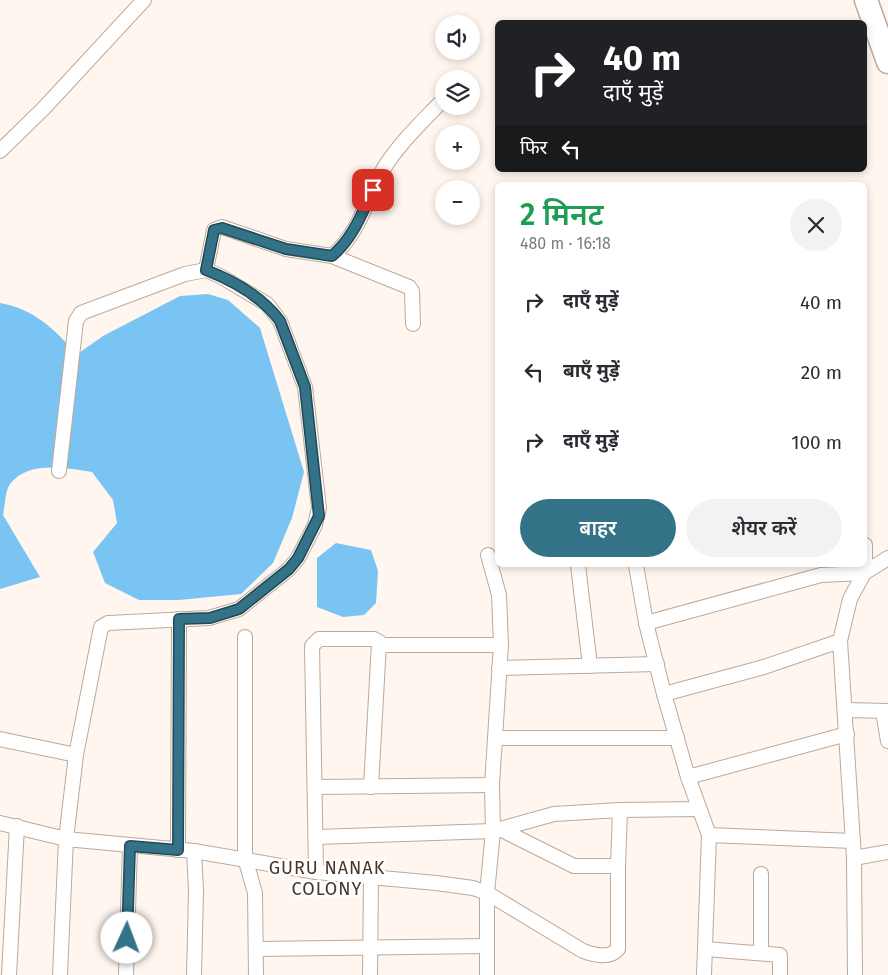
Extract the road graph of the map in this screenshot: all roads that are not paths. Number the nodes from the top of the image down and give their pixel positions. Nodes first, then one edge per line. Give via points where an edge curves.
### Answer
1 (144, 0) edge
2 (866, 0) edge
3 (888, 62) edge
4 (435, 108) edge
5 (0, 151) edge
6 (332, 256) junction
7 (206, 270) junction
8 (413, 324) dead end
9 (58, 471) dead end
10 (488, 555) dead end
11 (888, 558) edge
12 (867, 566) edge
13 (578, 567) edge
14 (636, 567) edge
15 (865, 567) edge
16 (179, 619) junction
17 (646, 623) junction
18 (245, 637) dead end
19 (840, 641) junction
20 (379, 643) junction
21 (500, 645) junction
22 (657, 664) junction
23 (590, 666) junction
24 (499, 668) junction
25 (664, 694) junction
26 (846, 710) junction
27 (886, 711) edge
28 (847, 734) junction
29 (495, 738) junction
30 (677, 738) junction
31 (0, 739) edge
32 (888, 741) edge
33 (76, 755) junction
34 (688, 776) junction
35 (492, 785) junction
36 (316, 786) junction
37 (371, 787) junction
38 (699, 809) junction
39 (620, 810) junction
40 (0, 823) edge
41 (17, 826) junction
42 (497, 830) junction
43 (709, 835) junction
44 (317, 836) junction
45 (66, 839) junction
46 (853, 841) junction
47 (130, 846) junction
48 (178, 850) junction
49 (194, 851) junction
50 (888, 852) edge
51 (245, 858) junction
52 (854, 858) junction
53 (618, 866) junction
54 (316, 872) junction
55 (761, 874) dead end
56 (371, 877) junction
57 (487, 893) junction
58 (487, 946) junction
59 (370, 948) junction
60 (256, 949) junction
61 (705, 949) junction
62 (760, 953) junction
63 (9, 975) edge
64 (60, 975) edge
65 (126, 975) edge
66 (194, 975) edge
67 (256, 975) edge
68 (370, 975) edge
69 (487, 975) edge
70 (704, 975) edge
71 (780, 975) edge
72 (855, 975) edge

1 - 5 street
2 - 3 highway
4 - 6 street via 401,143 377,182 354,232
6 - 7 street via 286,249 218,228 214,230
6 - 8 street via 411,288
7 - 9 street via 184,274 78,316
7 - 16 street via 267,304 280,321 305,387 319,516 289,569 239,609 210,618
10 - 21 street via 499,595
11 - 12 street
13 - 23 street
14 - 17 street
15 - 17 street via 821,575
15 - 19 street via 850,599
16 - 33 street via 108,623 101,628
16 - 48 street
17 - 22 street
18 - 51 street
19 - 25 street via 764,667
19 - 26 street
20 - 21 street
20 - 36 street via 374,639 319,639 312,646
20 - 37 street
21 - 24 street
22 - 23 street
22 - 25 street
23 - 24 street
24 - 29 street
25 - 30 street
26 - 27 street
26 - 28 street
27 - 32 street
28 - 34 street
28 - 46 street
29 - 30 street
29 - 35 street
30 - 34 street
31 - 33 street
33 - 45 street
34 - 38 street
35 - 37 street
35 - 42 street
36 - 37 street
36 - 44 street
38 - 39 street
38 - 43 street
39 - 42 street via 554,814
39 - 53 street
40 - 41 street
41 - 45 street
41 - 63 street
42 - 44 street
42 - 53 street via 574,866
42 - 57 street
43 - 46 street
43 - 61 street
44 - 54 street
45 - 47 street
45 - 64 street
46 - 52 street
47 - 48 street
47 - 65 street
48 - 49 street
49 - 51 street
49 - 66 street
50 - 52 street
51 - 54 street
51 - 60 street via 256,893
52 - 72 street
53 - 57 street via 618,949 614,953 599,956 584,951
54 - 56 street
55 - 62 street
56 - 57 street via 473,888
56 - 59 street
57 - 58 street
58 - 59 street
58 - 69 street
59 - 60 street
59 - 68 street
60 - 67 street
61 - 62 street
61 - 70 street
62 - 71 street via 781,955

